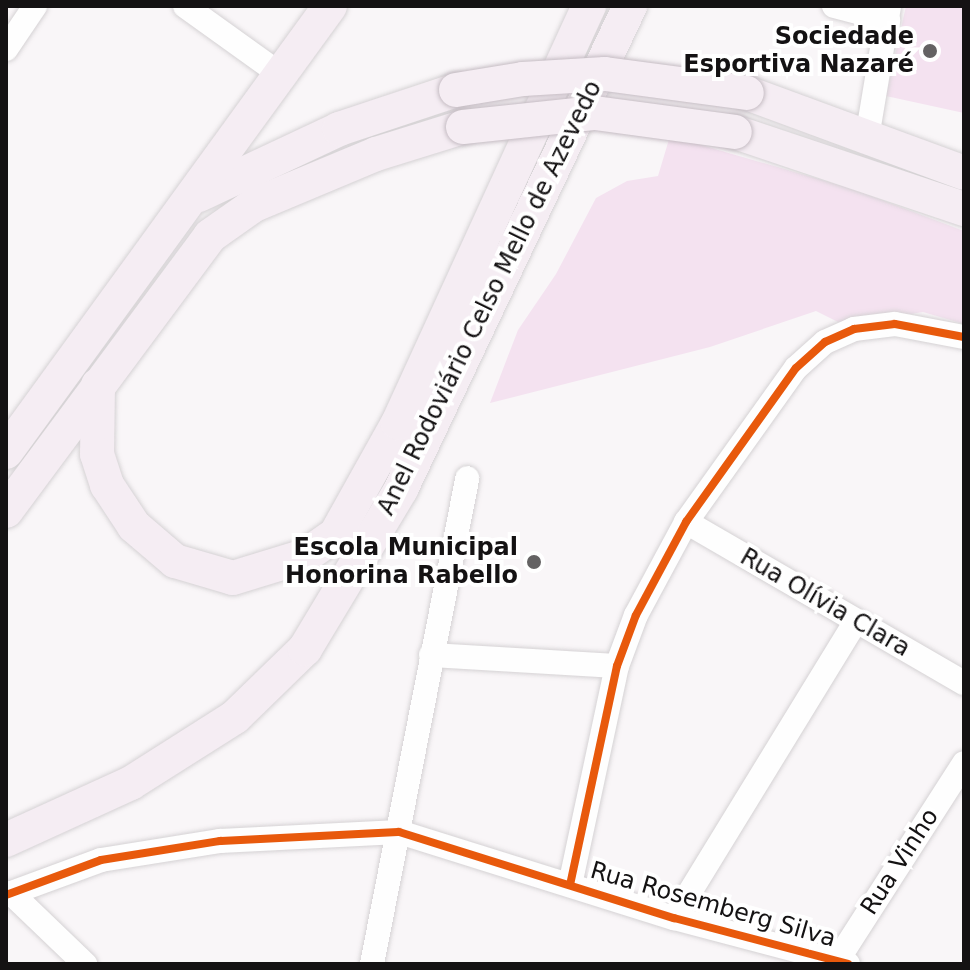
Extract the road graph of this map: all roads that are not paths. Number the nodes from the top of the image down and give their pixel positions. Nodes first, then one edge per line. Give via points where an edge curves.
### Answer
1 (35, 6) edge
2 (185, 6) edge
3 (330, 6) edge
4 (589, 6) edge
5 (630, 6) edge
6 (834, 6) edge
7 (889, 13) edge
8 (6, 49) edge
9 (281, 75) junction
10 (867, 138) junction
11 (964, 173) edge
12 (195, 196) junction
13 (964, 209) edge
14 (964, 337) edge
15 (98, 385) junction
16 (6, 452) edge
17 (467, 478) dead end
18 (6, 511) edge
19 (686, 522) junction
20 (855, 623) junction
21 (431, 655) junction
22 (617, 666) junction
23 (964, 683) edge
24 (964, 763) edge
25 (399, 832) junction
26 (6, 840) edge
27 (570, 885) junction
28 (9, 894) edge
29 (674, 918) junction
30 (842, 962) edge
31 (85, 964) edge
32 (372, 964) edge

1 - 8 street
2 - 9 street
3 - 9 highway
4 - 15 highway via 398,423 336,534 305,556 233,578 175,561 134,526 107,485 97,454
5 - 26 highway, Anel Rodoviário Celso Mello de Azevedo via 401,489 305,649 235,717 131,783
6 - 7 street
7 - 10 street
9 - 12 highway
10 - 11 highway
10 - 12 highway, bridge via 747,93 605,74 523,79 456,90 339,129
12 - 16 highway
13 - 15 highway, bridge via 735,132 595,113 463,127 376,154 254,205 210,236
14 - 19 street via 895,324 854,329 825,342 796,368
15 - 18 highway
17 - 21 street
19 - 20 street, Rua Olívia Clara
19 - 22 street via 636,615
20 - 23 street, Rua Olívia Clara
20 - 29 street
21 - 22 street
21 - 25 street
22 - 27 street
24 - 30 street, Rua Vinho
25 - 27 street, Rua Rosemberg Silva
25 - 28 street, Rua Rosemberg Silva via 220,841 101,860
25 - 32 street
27 - 29 street, Rua Rosemberg Silva
28 - 31 street
29 - 30 street, Rua Rosemberg Silva

